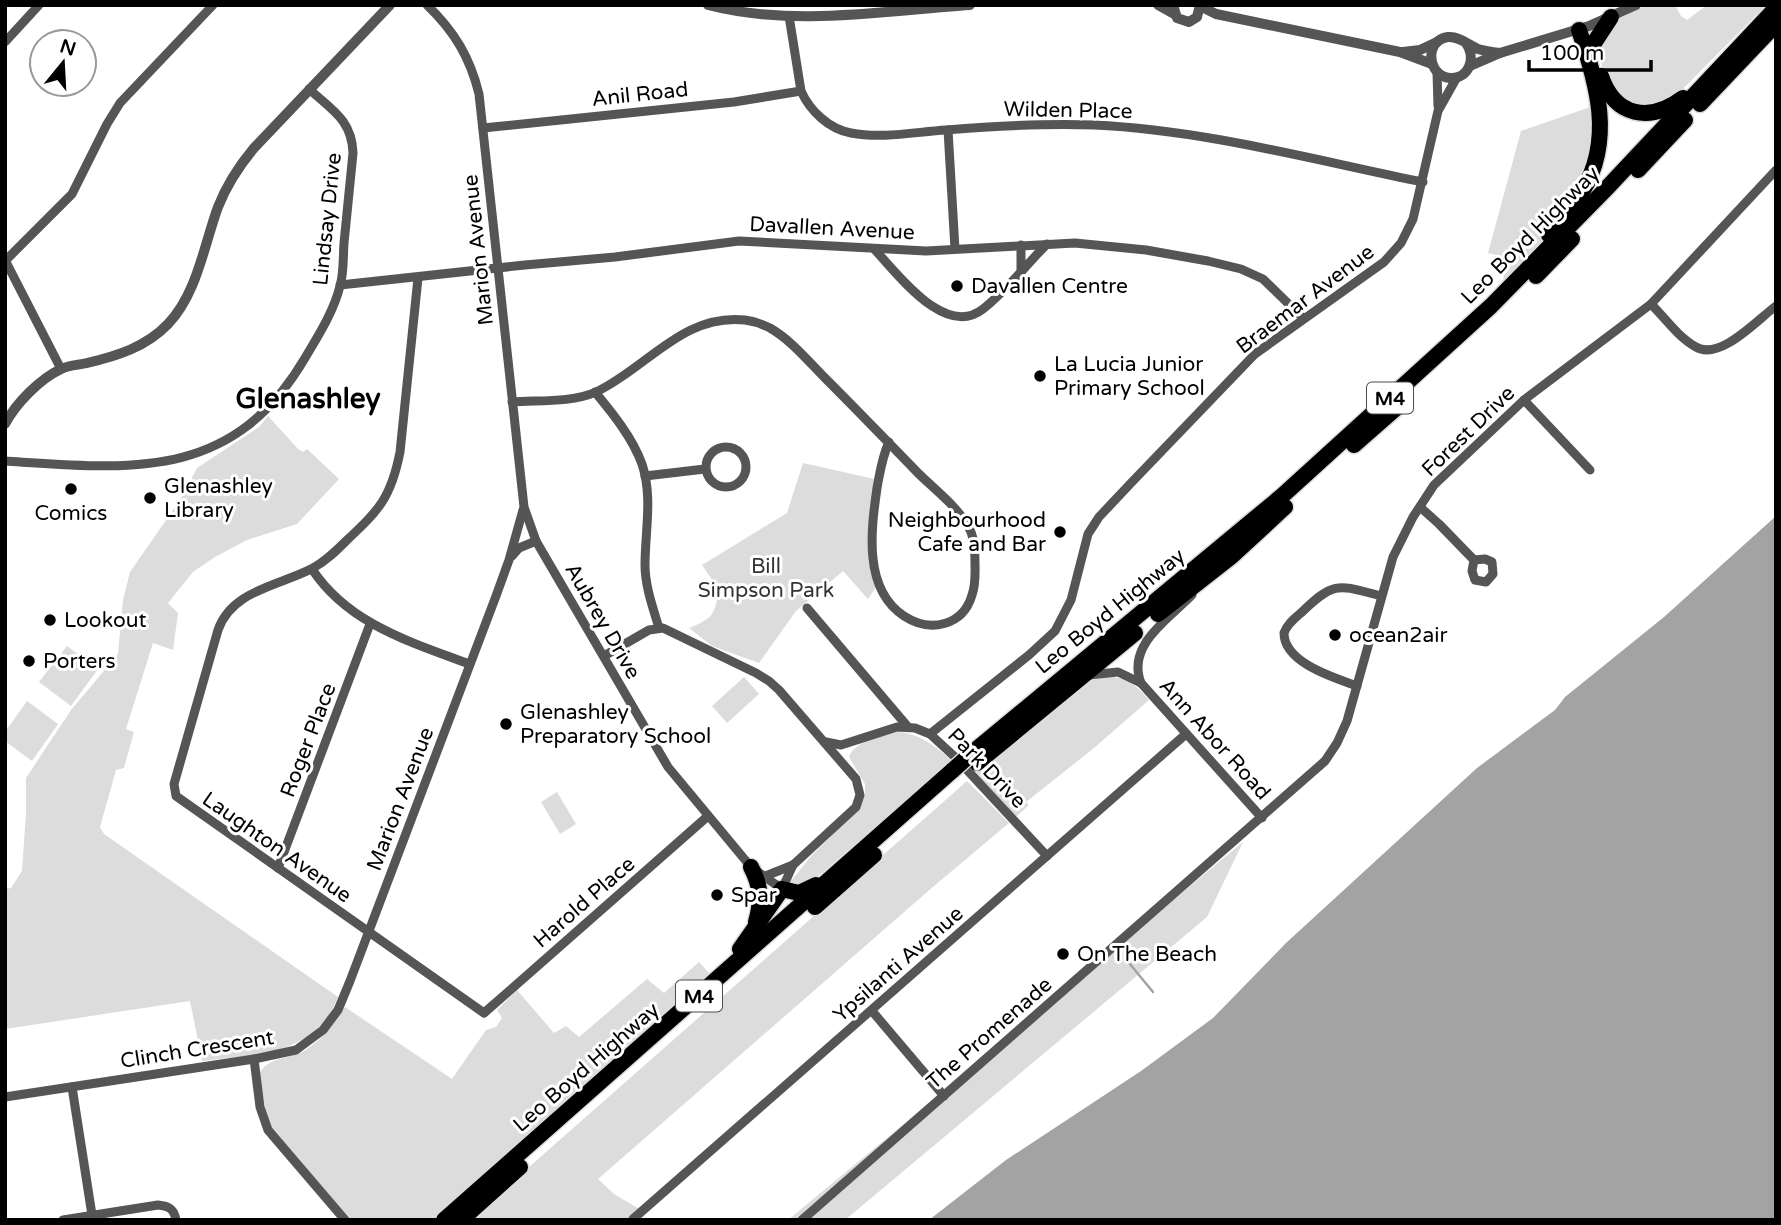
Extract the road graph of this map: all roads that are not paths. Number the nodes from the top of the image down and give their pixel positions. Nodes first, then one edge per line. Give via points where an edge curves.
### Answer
1 (39, 5) edge
2 (213, 5) edge
3 (390, 5) edge
4 (427, 5) edge
5 (708, 5) edge
6 (970, 5) edge
7 (1158, 5) edge
8 (1636, 5) edge
9 (1776, 8) edge
10 (1199, 9) edge
11 (1174, 10) edge
12 (789, 16) junction
13 (1611, 17) joint
14 (1776, 24) edge
15 (1583, 35) junction
16 (5, 42) edge
17 (1438, 42) junction
18 (1466, 43) junction
19 (1400, 52) junction
20 (1500, 53) junction
21 (1470, 66) junction
22 (1434, 68) junction
23 (1457, 78) junction
24 (1709, 78) junction
25 (309, 89) junction
26 (801, 91) junction
27 (1438, 111) junction
28 (483, 128) junction
29 (948, 130) junction
30 (1776, 170) edge
31 (1423, 182) junction
32 (1047, 244) junction
33 (1021, 245) junction
34 (955, 249) junction
35 (875, 250) junction
36 (5, 260) edge
37 (499, 269) junction
38 (1021, 270) junction
39 (418, 278) junction
40 (1517, 280) junction
41 (340, 285) junction
42 (1651, 304) junction
43 (1776, 306) edge
44 (1303, 318) junction
45 (61, 369) junction
46 (595, 392) junction
47 (1524, 400) junction
48 (512, 402) junction
49 (5, 424) edge
50 (888, 442) junction
51 (5, 461) edge
52 (705, 469) junction
53 (1590, 470) dead end
54 (645, 476) junction
55 (524, 507) junction
56 (1420, 508) junction
57 (530, 528) joint
58 (536, 541) junction
59 (1232, 555) junction
60 (509, 560) junction
61 (1474, 560) dead end
62 (312, 569) junction
63 (1381, 596) junction
64 (807, 608) dead end
65 (370, 624) junction
66 (659, 628) junction
67 (604, 656) junction
68 (470, 664) junction
69 (1080, 677) junction
70 (1142, 683) junction
71 (1357, 686) junction
72 (908, 727) junction
73 (930, 734) junction
74 (1186, 734) junction
75 (824, 741) junction
76 (851, 743) junction
77 (975, 758) junction
78 (846, 767) junction
79 (956, 775) junction
80 (708, 817) junction
81 (1262, 818) junction
82 (1047, 856) junction
83 (793, 865) junction
84 (278, 868) junction
85 (757, 872) junction
86 (832, 877) junction
87 (782, 889) junction
88 (369, 933) junction
89 (743, 946) junction
90 (702, 993) junction
91 (872, 1011) junction
92 (484, 1013) joint
93 (254, 1059) junction
94 (72, 1087) junction
95 (944, 1096) junction
96 (5, 1097) edge
97 (92, 1215) junction
98 (633, 1219) edge
99 (64, 1220) edge
100 (176, 1220) edge
101 (345, 1220) edge
102 (444, 1220) edge
103 (461, 1220) edge
104 (802, 1220) edge

1 - 16 street
2 - 36 street via 120,103 72,194
3 - 25 street
4 - 28 street, Marion Avenue via 457,37 466,55 479,94
5 - 12 street
6 - 12 street
7 - 11 street
8 - 13 street
9 - 24 highway, Leo Boyd Highway / M4
10 - 11 street via 1192,21 1184,22
10 - 19 street
12 - 26 street, Wilden Place
13 - 15 highway
14 - 59 highway, Leo Boyd Highway / M4 via 1514,299
15 - 20 street
15 - 24 highway via 1607,90 1618,104 1634,112 1666,109
15 - 40 highway via 1601,112 1596,159 1581,194
17 - 18 street via 1455,37
17 - 19 street
17 - 22 street via 1433,48
18 - 20 street
18 - 21 street via 1472,54
19 - 22 street
20 - 21 street
21 - 23 street
22 - 23 street via 1448,78
22 - 27 street, Braemar Avenue
23 - 27 street, Braemar Avenue
24 - 40 highway, Leo Boyd Highway / M4
25 - 41 street, Lindsay Drive via 343,120 352,137
25 - 45 street via 237,169 219,205 190,288 170,322 139,346
26 - 28 street, Anil Road
26 - 29 street, Wilden Place via 817,115 848,133
27 - 31 street, Braemar Avenue
28 - 37 street, Marion Avenue
29 - 31 street, Wilden Place via 1131,127 1192,134
29 - 34 street
30 - 42 street, Forest Drive
31 - 44 street, Braemar Avenue via 1410,226 1393,252
32 - 33 street, Davallen Avenue
32 - 38 street
32 - 44 street, Davallen Avenue via 1146,250 1241,269 1272,286
33 - 34 street, Davallen Avenue
33 - 38 street
34 - 35 street, Davallen Avenue
35 - 37 street, Davallen Avenue via 739,241
35 - 38 street via 924,300 956,317 983,309
36 - 45 street
37 - 39 street, Davallen Avenue
37 - 48 street, Marion Avenue
39 - 41 street, Davallen Avenue
39 - 62 street, Laughton Avenue via 400,452 392,485 371,518
40 - 77 highway, Leo Boyd Highway / M4 via 1282,496
41 - 51 street, Lindsay Drive via 318,335 283,392 259,418 230,438 184,458 139,466
42 - 43 street via 1688,341 1704,350 1726,345
42 - 47 street, Forest Drive
44 - 73 street, Braemar Avenue via 1255,354 1099,517 1084,544 1071,600 1055,631
45 - 49 street via 27,394
46 - 48 street
46 - 50 street via 689,329 712,321 748,320 770,328 792,346
46 - 54 street via 629,438
47 - 53 street
47 - 56 street, Forest Drive via 1441,478
48 - 55 street, Marion Avenue
50 - 50 street via 962,518 973,538 972,595 962,614 941,626 903,616 887,598 875,572 874,512
52 - 52 street via 709,454 723,447 738,451 746,464 742,480 728,487 713,483
52 - 54 street
54 - 66 street via 649,504 645,570
55 - 57 street, Marion Avenue
55 - 60 street, Marion Avenue
56 - 61 street
56 - 63 street, Forest Drive via 1398,545
57 - 58 street, Aubrey Drive
58 - 60 street via 519,548
58 - 67 street, Aubrey Drive
59 - 69 highway, Leo Boyd Highway / M4
59 - 70 street, Ann Abor Road via 1140,650 1137,662
60 - 68 street, Marion Avenue
62 - 65 street via 331,592
62 - 84 street, Laughton Avenue via 241,600 222,619 174,784 179,800
63 - 71 street, Forest Drive
63 - 71 street via 1347,587 1329,589 1284,633 1291,649 1317,671
64 - 72 street
65 - 68 street
65 - 84 street, Roger Place
66 - 67 street
66 - 75 street via 769,681
67 - 80 street, Aubrey Drive via 660,755
68 - 88 street, Marion Avenue
69 - 70 street, Ann Abor Road via 1118,672
69 - 77 highway, Leo Boyd Highway / M4
70 - 74 street, Ann Abor Road
71 - 81 street, Forest Drive via 1331,753
72 - 73 street, Park Drive
72 - 76 street
73 - 82 street, Park Drive
74 - 81 street, Ann Abor Road
74 - 82 street, Ypsilanti Avenue
75 - 76 street via 837,746
75 - 78 street
76 - 78 street
77 - 79 highway, Leo Boyd Highway / M4
78 - 83 street via 859,784 856,807
79 - 86 highway, Leo Boyd Highway / M4
79 - 103 highway, Leo Boyd Highway / M4
80 - 85 street, Aubrey Drive
80 - 92 street, Harold Place
81 - 95 street, The Promenade
82 - 91 street, Ypsilanti Avenue
83 - 85 street
83 - 87 street
84 - 88 street, Laughton Avenue
85 - 87 street, Aubrey Drive
85 - 89 highway via 760,903
86 - 87 highway via 799,893
86 - 90 highway, Leo Boyd Highway / M4
87 - 89 highway
88 - 92 street, Laughton Avenue
88 - 93 street, Clinch Crescent via 338,1010 323,1030 296,1050
89 - 90 highway
90 - 102 highway, Leo Boyd Highway / M4
91 - 95 street
91 - 98 street, Ypsilanti Avenue
93 - 94 street, Clinch Crescent
93 - 101 street via 268,1130
94 - 96 street, Clinch Crescent
94 - 97 street
95 - 104 street, The Promenade
97 - 99 street
97 - 100 street via 159,1205 170,1208

